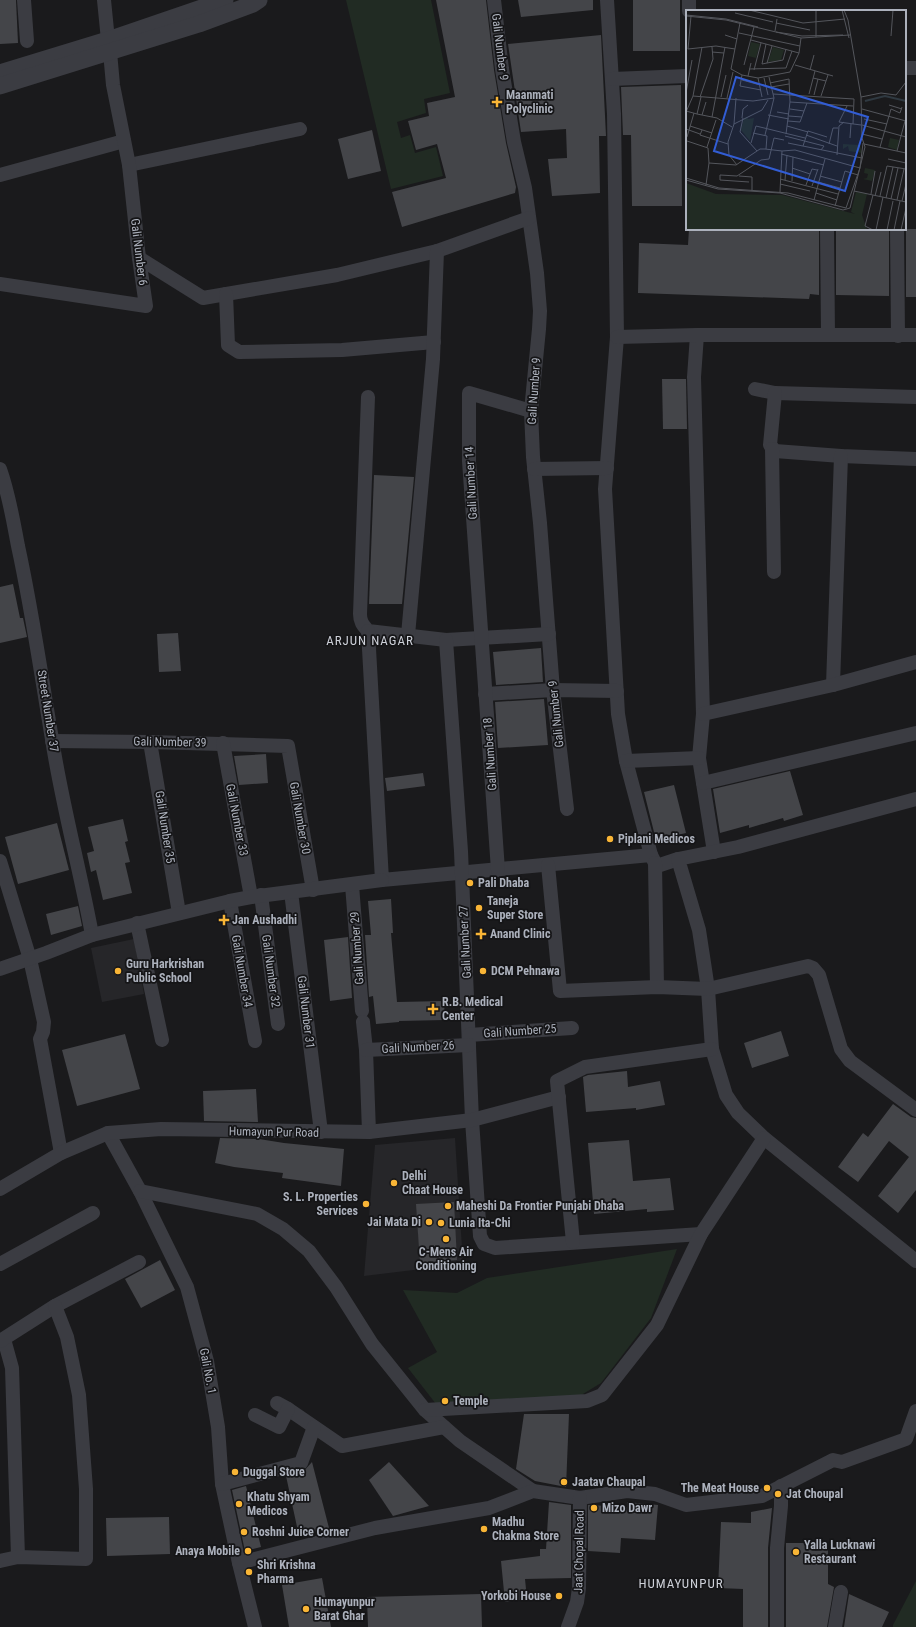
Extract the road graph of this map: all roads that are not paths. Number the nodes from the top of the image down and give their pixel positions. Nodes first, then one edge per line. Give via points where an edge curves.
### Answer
1 (24, 0) edge
2 (104, 0) edge
3 (225, 0) edge
4 (260, 0) edge
5 (494, 0) edge
6 (607, 0) edge
7 (208, 3) edge
8 (27, 41) dead end
9 (109, 46) junction
10 (0, 73) edge
11 (686, 76) edge
12 (612, 79) junction
13 (0, 86) edge
14 (300, 129) dead end
15 (124, 141) junction
16 (129, 165) junction
17 (0, 175) edge
18 (529, 218) junction
19 (827, 230) edge
20 (897, 230) edge
21 (437, 251) junction
22 (139, 258) junction
23 (0, 284) edge
24 (226, 294) junction
25 (697, 335) junction
26 (828, 335) junction
27 (916, 335) edge
28 (898, 336) junction
29 (617, 337) junction
30 (434, 342) junction
31 (755, 389) dead end
32 (774, 393) junction
33 (368, 397) dead end
34 (916, 397) edge
35 (531, 411) junction
36 (772, 449) junction
37 (841, 456) junction
38 (916, 459) edge
39 (607, 468) junction
40 (0, 469) edge
41 (534, 469) junction
42 (774, 572) dead end
43 (368, 631) junction
44 (549, 634) junction
45 (408, 635) junction
46 (481, 637) junction
47 (446, 640) junction
48 (916, 662) edge
49 (833, 685) junction
50 (553, 690) junction
51 (617, 692) junction
52 (485, 694) junction
53 (703, 714) junction
54 (916, 733) edge
55 (52, 741) junction
56 (150, 742) junction
57 (223, 743) junction
58 (288, 746) joint
59 (699, 758) junction
60 (626, 761) junction
61 (703, 783) junction
62 (916, 799) edge
63 (566, 809) dead end
64 (714, 852) junction
65 (653, 859) junction
66 (678, 860) junction
67 (0, 861) edge
68 (548, 865) junction
69 (498, 870) junction
70 (462, 873) junction
71 (382, 880) junction
72 (352, 885) junction
73 (313, 890) junction
74 (291, 892) junction
75 (256, 896) junction
76 (230, 901) junction
77 (179, 913) junction
78 (137, 923) junction
79 (92, 934) junction
80 (30, 959) junction
81 (0, 969) edge
82 (658, 987) junction
83 (708, 989) junction
84 (362, 1016) joint
85 (278, 1024) dead end
86 (572, 1028) dead end
87 (162, 1040) dead end
88 (469, 1040) junction
89 (255, 1041) dead end
90 (712, 1049) junction
91 (366, 1050) junction
92 (559, 1097) junction
93 (916, 1110) edge
94 (472, 1120) junction
95 (321, 1132) junction
96 (369, 1132) junction
97 (108, 1133) junction
98 (764, 1138) junction
99 (61, 1153) junction
100 (0, 1189) edge
101 (140, 1191) junction
102 (93, 1213) dead end
103 (701, 1234) junction
104 (573, 1242) junction
105 (916, 1261) edge
106 (139, 1262) dead end
107 (0, 1264) edge
108 (56, 1306) junction
109 (2, 1340) edge
110 (425, 1410) junction
111 (916, 1410) edge
112 (255, 1415) dead end
113 (314, 1427) junction
114 (444, 1427) junction
115 (222, 1484) junction
116 (781, 1486) junction
117 (533, 1491) junction
118 (580, 1498) junction
119 (18, 1557) junction
120 (0, 1561) edge
121 (239, 1563) junction
122 (841, 1592) dead end
123 (255, 1627) edge
124 (568, 1627) edge
125 (777, 1627) edge
126 (835, 1627) edge

1 - 8 street
2 - 9 street, Gali Number 6
3 - 7 street
4 - 9 street via 199,24
5 - 18 street, Gali Number 9 via 502,69
6 - 12 street
7 - 9 street
9 - 10 street
9 - 13 street
9 - 15 street, Gali Number 6 via 113,85
11 - 12 street
12 - 29 street
14 - 16 street
15 - 16 street, Gali Number 6
15 - 17 street
16 - 22 street, Gali Number 6
18 - 21 street
18 - 35 street, Gali Number 9 via 540,311
19 - 26 street
20 - 28 street
21 - 24 street via 337,275
21 - 30 street
22 - 23 street, Gali Number 6 via 146,306
22 - 24 street via 203,298
24 - 30 street via 228,346 239,352 342,350
25 - 26 street
25 - 29 street
25 - 53 street via 694,377
26 - 28 street
27 - 28 street
29 - 39 street
30 - 45 street
31 - 32 street
32 - 34 street
32 - 36 street via 770,445
33 - 43 street via 360,620
35 - 41 street, Gali Number 9
35 - 46 street, Gali Number 14 via 469,393 469,461
36 - 37 street via 777,452
36 - 42 street
37 - 38 street
37 - 49 street
39 - 41 street
39 - 51 street via 605,489
40 - 55 street, Street Number 37 via 6,486 37,644
41 - 44 street, Gali Number 9
43 - 45 street
43 - 71 street
44 - 46 street
44 - 50 street, Gali Number 9
45 - 47 street
46 - 47 street
46 - 52 street, Gali Number 18
47 - 70 street, Gali Number 27
48 - 49 street
49 - 53 street
50 - 51 street
50 - 52 street
50 - 63 street, Gali Number 9
51 - 60 street
52 - 69 street, Gali Number 18
53 - 59 street
54 - 61 street
55 - 56 street, Gali Number 39
55 - 79 street, Street Number 37
56 - 57 street, Gali Number 39
56 - 77 street, Gali Number 35
57 - 58 street, Gali Number 39
57 - 75 street, Gali Number 33
58 - 73 street, Gali Number 30
59 - 60 street
59 - 61 street
60 - 65 street
61 - 64 street
62 - 64 street
64 - 66 street
65 - 66 street via 660,865
65 - 68 street
65 - 82 street
66 - 83 street via 699,930
67 - 80 street
68 - 69 street
68 - 82 street via 560,990
69 - 70 street
70 - 71 street
70 - 88 street, Gali Number 27
71 - 72 street
72 - 73 street
72 - 84 street, Gali Number 29
73 - 74 street
74 - 75 street
74 - 95 street, Gali Number 31
75 - 76 street
75 - 85 street, Gali Number 32
76 - 77 street
76 - 89 street, Gali Number 34
77 - 78 street
78 - 79 street
78 - 87 street
79 - 80 street
80 - 81 street
80 - 99 street via 44,1022 40,1039
82 - 83 street
83 - 90 street
83 - 93 street via 808,966 813,968 819,975 845,1055
84 - 91 street, Gali Number 26
86 - 88 street, Gali Number 25
88 - 91 street, Gali Number 26
88 - 94 street, Gali Number 27
90 - 92 street via 585,1067 557,1081
90 - 98 street via 726,1095 738,1113
91 - 96 street, Gali Number 26
92 - 94 street, Humayun Pur Road
92 - 104 street
94 - 96 street, Humayun Pur Road
94 - 104 street, Gali Number 27 via 480,1236 484,1244 495,1248
95 - 96 street, Humayun Pur Road
95 - 97 street, Humayun Pur Road via 161,1129
97 - 99 street, Humayun Pur Road
97 - 101 street, Gali No. 1
98 - 103 street
98 - 105 street
99 - 100 street, Humayun Pur Road
101 - 110 street via 257,1214 283,1229 309,1250 372,1344
101 - 115 street, Gali No. 1 via 186,1287 205,1354 218,1427
102 - 107 street
103 - 104 street
103 - 110 street via 657,1325 602,1395 587,1401
106 - 108 street
108 - 109 street
108 - 119 street via 67,1338 79,1395 86,1489 86,1559
109 - 119 street via 12,1368
110 - 114 street
111 - 116 street via 906,1439 842,1462 833,1460
112 - 113 street via 279,1427 282,1406
113 - 114 street via 342,1446
113 - 115 street via 301,1463
114 - 117 street via 460,1441
115 - 121 street, Gali No. 1
116 - 118 street via 762,1496 686,1505 655,1494 628,1491
116 - 125 street via 777,1548
117 - 118 street
117 - 121 street via 489,1508 375,1528
118 - 124 street, Jaat Chopal Road via 579,1588
119 - 120 street
121 - 123 street, Gali No. 1
122 - 126 street

